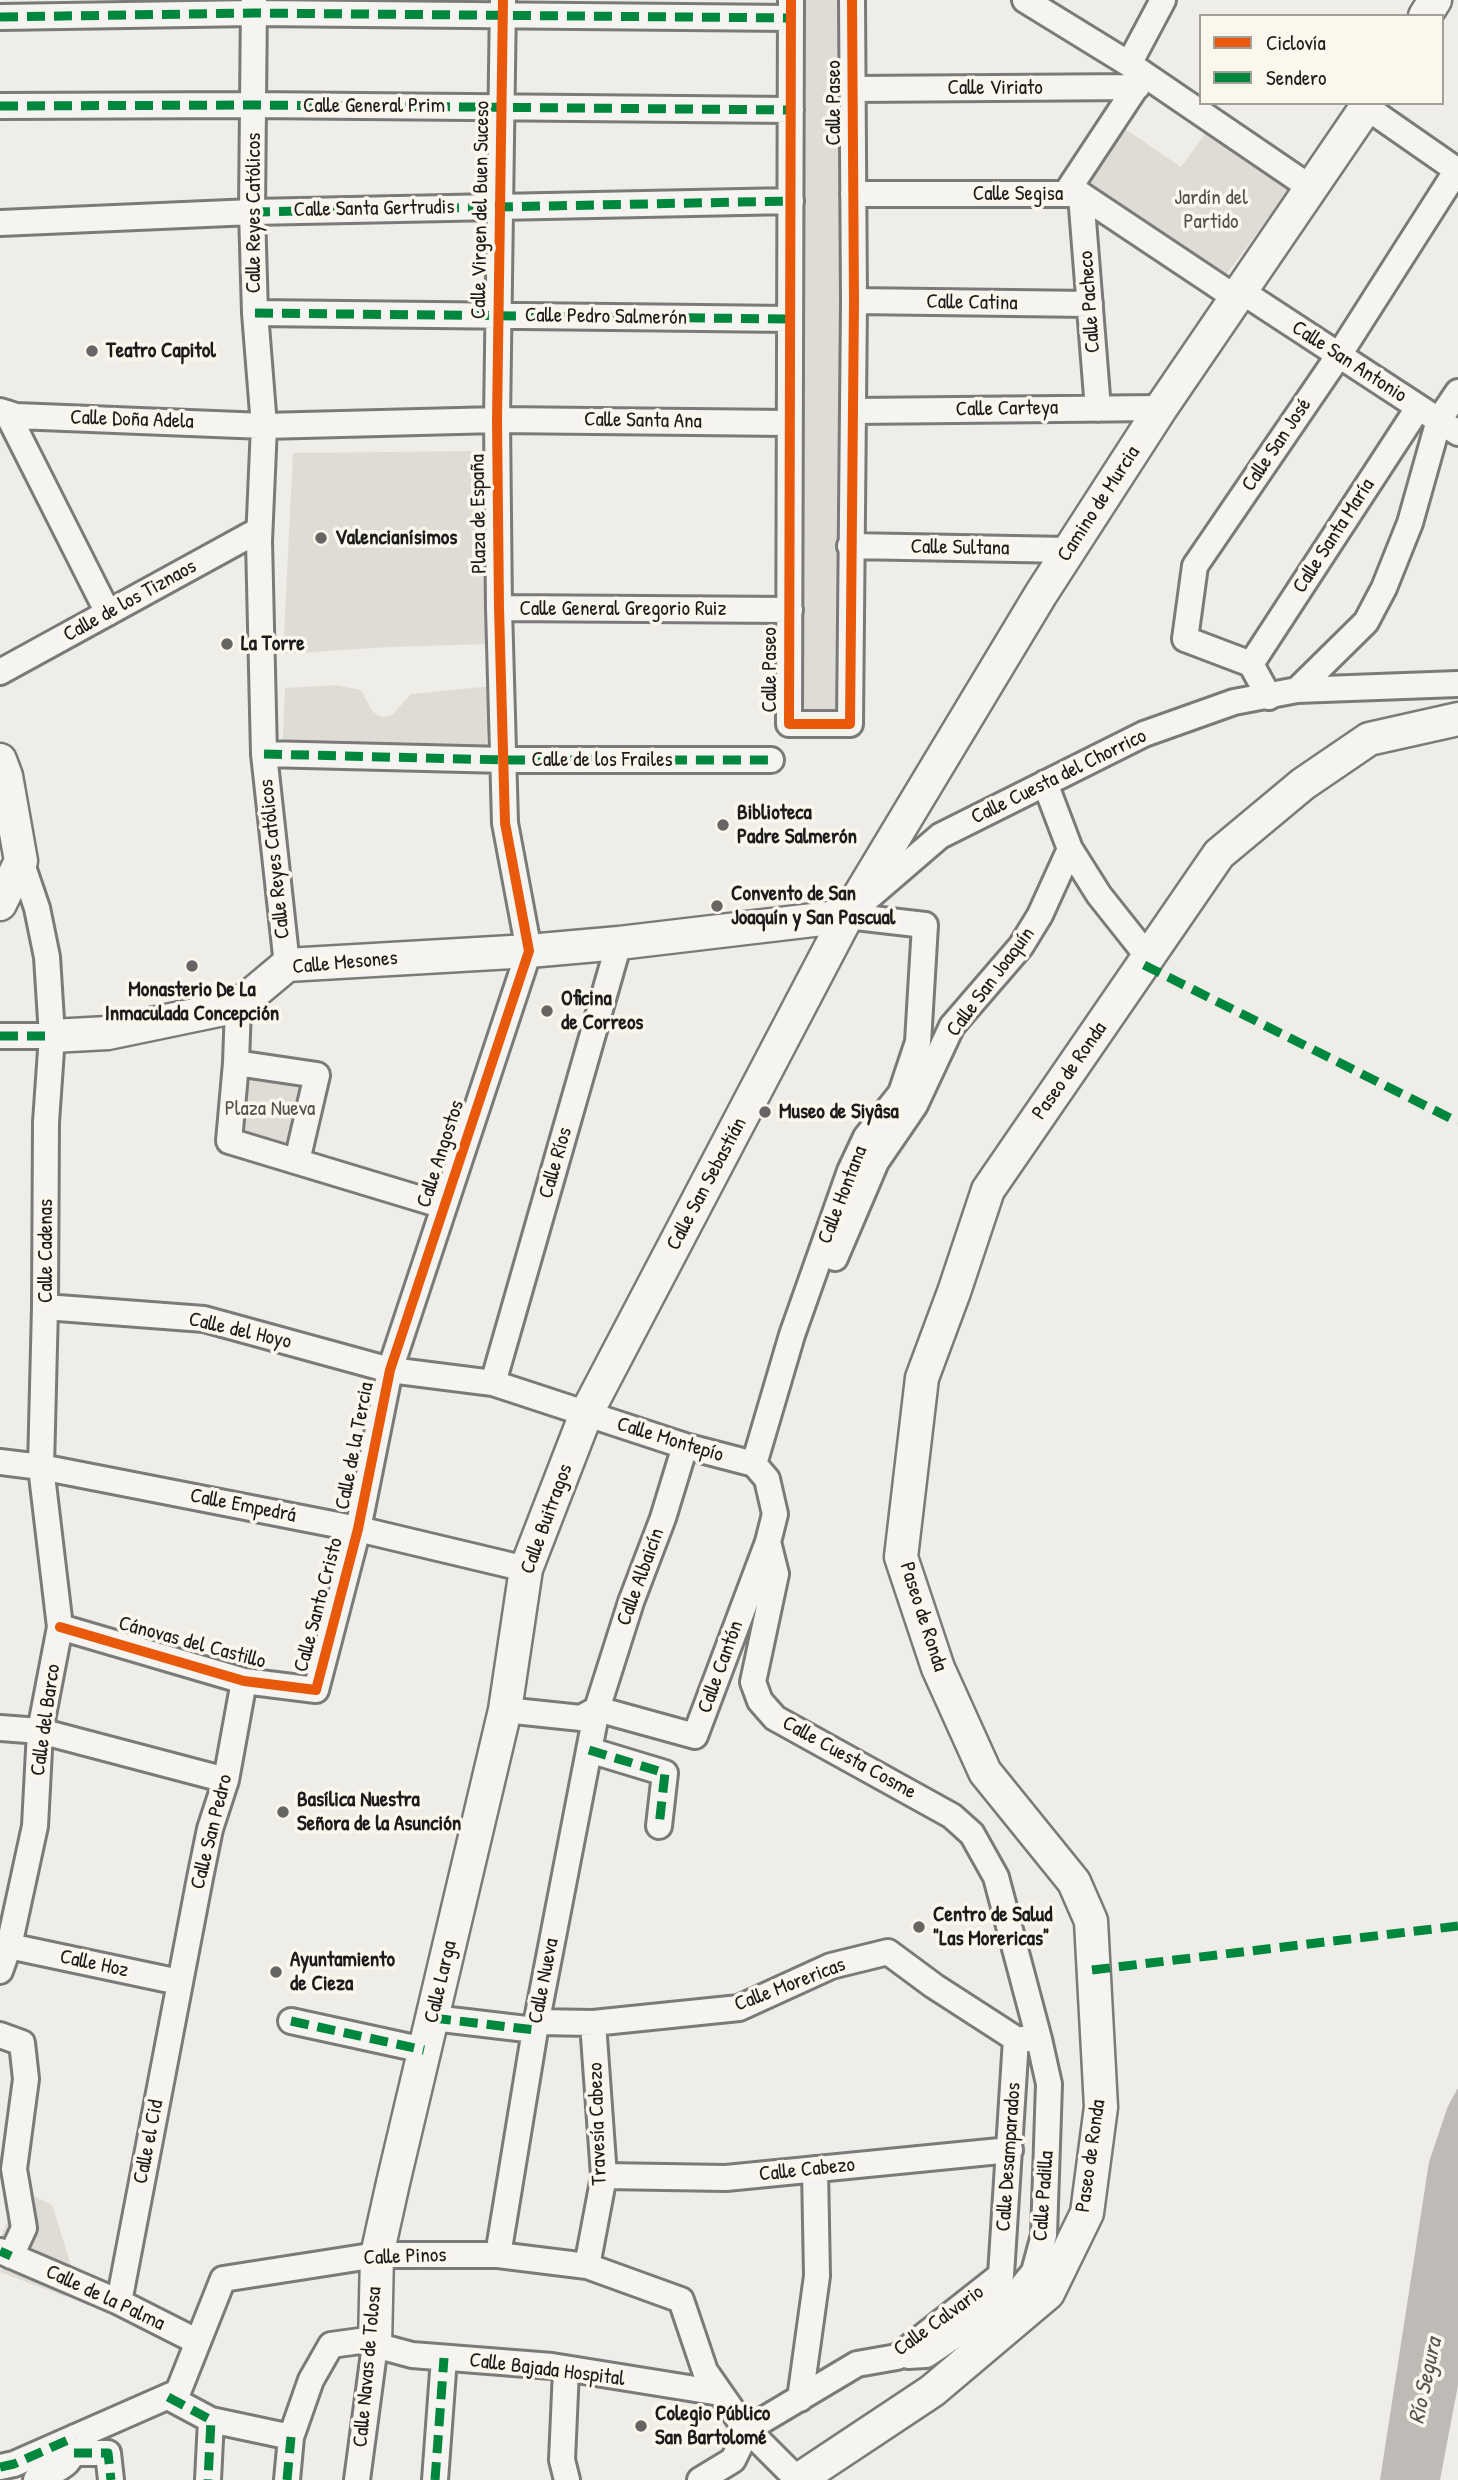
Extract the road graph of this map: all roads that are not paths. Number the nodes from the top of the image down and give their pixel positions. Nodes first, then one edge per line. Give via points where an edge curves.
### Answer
1 (852, 0) edge
2 (1025, 0) edge
3 (1163, 0) edge
4 (254, 6) edge
5 (503, 8) edge
6 (791, 9) edge
7 (0, 17) edge
8 (1137, 75) junction
9 (853, 89) junction
10 (254, 105) junction
11 (1367, 105) edge
12 (0, 106) edge
13 (502, 106) junction
14 (791, 110) junction
15 (1458, 170) edge
16 (1311, 188) junction
17 (853, 194) junction
18 (1074, 194) junction
19 (791, 201) junction
20 (500, 207) junction
21 (252, 212) junction
22 (0, 223) edge
23 (1238, 295) junction
24 (854, 301) junction
25 (1090, 304) junction
26 (255, 313) junction
27 (499, 316) junction
28 (790, 319) junction
29 (1339, 355) junction
30 (1458, 392) edge
31 (1161, 408) junction
32 (1418, 408) junction
33 (1098, 409) junction
34 (853, 411) junction
35 (4, 412) edge
36 (497, 420) junction
37 (789, 423) junction
38 (264, 426) junction
39 (1449, 426) edge
40 (260, 530) junction
41 (850, 545) junction
42 (1070, 550) junction
43 (499, 608) junction
44 (790, 610) junction
45 (108, 613) junction
46 (1251, 664) junction
47 (0, 672) edge
48 (1458, 684) edge
49 (1297, 690) junction
50 (1269, 697) junction
51 (1458, 719) edge
52 (264, 754) junction
53 (0, 760) edge
54 (505, 760) junction
55 (771, 760) dead end
56 (1045, 783) junction
57 (1070, 849) junction
58 (21, 860) junction
59 (0, 904) edge
60 (847, 916) junction
61 (619, 943) junction
62 (528, 951) junction
63 (1149, 958) junction
64 (287, 965) junction
65 (238, 1006) junction
66 (52, 1036) junction
67 (0, 1037) edge
68 (236, 1063) junction
69 (297, 1161) junction
70 (444, 1206) junction
71 (45, 1307) junction
72 (792, 1335) junction
73 (390, 1370) junction
74 (493, 1383) junction
75 (586, 1414) junction
76 (685, 1446) junction
77 (0, 1462) edge
78 (754, 1464) junction
79 (41, 1467) junction
80 (358, 1529) junction
81 (768, 1542) junction
82 (526, 1569) junction
83 (60, 1627) junction
84 (244, 1681) junction
85 (316, 1690) joint
86 (597, 1709) junction
87 (505, 1710) junction
88 (0, 1728) edge
89 (40, 1731) junction
90 (589, 1751) junction
91 (226, 1780) junction
92 (659, 1826) dead end
93 (972, 1834) joint
94 (9, 1946) junction
95 (0, 1971) edge
96 (179, 1982) junction
97 (433, 2018) junction
98 (291, 2021) dead end
99 (593, 2023) junction
100 (536, 2026) junction
101 (0, 2035) edge
102 (1028, 2039) junction
103 (424, 2050) junction
104 (1010, 2150) junction
105 (815, 2169) junction
106 (604, 2176) junction
107 (6, 2253) edge
108 (377, 2255) junction
109 (498, 2255) junction
110 (587, 2266) junction
111 (1002, 2275) joint
112 (119, 2302) junction
113 (198, 2342) junction
114 (375, 2345) junction
115 (897, 2357) junction
116 (444, 2358) junction
117 (566, 2370) junction
118 (720, 2393) junction
119 (168, 2397) junction
120 (800, 2399) junction
121 (211, 2420) junction
122 (748, 2429) junction
123 (291, 2437) junction
124 (75, 2445) junction
125 (0, 2467) edge
126 (808, 2477) edge
127 (564, 2479) edge
128 (36, 2480) edge
129 (111, 2480) edge
130 (208, 2480) edge
131 (287, 2480) edge
132 (356, 2480) edge
133 (435, 2480) edge
134 (700, 2480) edge

1 - 9 street, Calle Paseo
2 - 8 street
3 - 8 street
4 - 5 street
4 - 7 street
4 - 10 street, Calle Reyes Católicos
5 - 6 street
5 - 13 street, Calle Virgen del Buen Suceso
6 - 14 street, Calle Paseo
8 - 9 street, Calle Viriato
8 - 16 street
8 - 18 street
9 - 17 street, Calle Paseo
10 - 12 street, Calle General Prim
10 - 13 street, Calle General Prim
10 - 21 street, Calle Reyes Católicos
11 - 15 street
11 - 16 main road, Camino de Murcia
13 - 14 street, Calle General Prim
13 - 20 street, Calle Virgen del Buen Suceso
14 - 19 street, Calle Paseo
15 - 29 street, Calle San José
16 - 23 main road, Camino de Murcia
17 - 18 street, Calle Segisa
17 - 24 street, Calle Paseo
18 - 23 street, Calle Segisa
18 - 25 street, Calle Pacheco
19 - 20 street, Calle Santa Gertrudis
19 - 28 street, Calle Paseo
20 - 21 street, Calle Santa Gertrudis
20 - 27 street, Calle Virgen del Buen Suceso
21 - 22 street, Calle Santa Gertrudis
21 - 26 street, Calle Reyes Católicos
23 - 29 street, Calle San Antonio
23 - 31 main road, Camino de Murcia
24 - 25 street, Calle Catina
24 - 34 street, Calle Paseo
25 - 33 street, Calle Pacheco
26 - 27 street, Calle Pedro Salmerón
26 - 38 street, Calle Reyes Católicos
27 - 28 street, Calle Pedro Salmerón
27 - 36 street, Calle Virgen del Buen Suceso
28 - 37 street, Calle Paseo
29 - 32 street, Calle San Antonio
29 - 46 street, Calle San José via 1195,566 1185,639
30 - 39 street
31 - 33 street, Calle Carteya
31 - 42 main road, Camino de Murcia
32 - 39 street, Calle San Antonio
32 - 46 street, Calle Santa María
33 - 34 street, Calle Carteya
34 - 41 street, Calle Paseo
35 - 38 street, Calle Doña Adela
35 - 45 street
36 - 37 street, Calle Santa Ana
36 - 38 street
36 - 43 street, Plaza de España
37 - 44 street, Calle Paseo
38 - 40 street
39 - 49 street via 1384,589 1366,622
40 - 45 street, Calle de los Tiznaos
40 - 52 street
41 - 42 street, Calle Sultana
41 - 44 street, Calle Paseo via 850,724 789,724
42 - 60 main road, Camino de Murcia
43 - 44 street, Calle General Gregorio Ruiz
43 - 54 street
45 - 47 street, Calle de los Tiznaos
46 - 50 street
48 - 49 street, Calle Cuesta del Chorrico
49 - 50 street, Calle Cuesta del Chorrico
50 - 56 street, Calle Cuesta del Chorrico via 1234,702 1144,734
51 - 63 main road, Paseo de Ronda via 1369,739 1303,784 1219,855
52 - 54 street, Calle de los Frailes
52 - 64 street, Calle Reyes Católicos
53 - 58 main road
54 - 55 street, Calle de los Frailes
54 - 62 street via 505,823
56 - 57 street
56 - 60 street, Calle Cuesta del Chorrico via 940,836
57 - 63 street via 1099,895
57 - 72 street, Calle San Joaquín via 1021,946 952,1026 915,1105 876,1162 831,1268
58 - 59 main road
58 - 66 street, Calle Cadenas via 47,957
60 - 61 main road, Calle Mesones
60 - 72 street, Calle Hontana via 925,925 918,1042 901,1093 866,1137 850,1171
60 - 75 main road, Calle San Sebastián
61 - 62 main road, Calle Mesones
61 - 74 street, Calle Ríos
62 - 64 main road, Calle Mesones
62 - 70 street, Calle Angostos
63 - 126 main road, Paseo de Ronda via 988,1190 922,1378 901,1557 938,1668 985,1772 1074,1882 1091,1921 1101,2107 1087,2213 1048,2293 932,2391
64 - 65 main road, Calle Mesones
65 - 66 main road, Calle Mesones via 108,1032
65 - 68 street
66 - 67 street
66 - 71 street, Calle Cadenas via 46,1122
68 - 69 street via 229,1141
68 - 69 street via 317,1075
69 - 70 street
70 - 73 street, Calle Angostos
71 - 73 street, Calle del Hoyo via 204,1319
71 - 79 street, Calle Cadenas
72 - 78 street, Calle Hontana
73 - 74 street, Calle del Hoyo
73 - 80 street, Calle de la Tercia
74 - 75 street, Calle Montepío
75 - 76 street, Calle Montepío
75 - 82 main road, Calle Buitragos
76 - 78 street, Calle Montepío
76 - 86 street, Calle Albaicín
77 - 79 street, Calle Empedrá
78 - 81 street, Calle Cuesta Cosme via 767,1479 775,1514
79 - 80 street, Calle Empedrá
79 - 83 street, Calle del Barco
80 - 82 street, Calle Empedrá
80 - 85 street, Calle Santo Cristo
81 - 86 street, Calle Cantón via 695,1736
81 - 93 street, Calle Cuesta Cosme via 776,1574 753,1682 760,1701 775,1718 952,1816
82 - 87 main road, Calle Buitragos
83 - 84 street, Cánovas del Castillo
83 - 89 street, Calle del Barco
84 - 85 street, Cánovas del Castillo
84 - 91 street, Calle San Pedro
86 - 87 street via 582,1718
86 - 90 street, Calle Nueva
87 - 97 main road, Calle Larga
88 - 89 street
89 - 91 street
89 - 94 street, Calle del Barco via 35,1826
90 - 92 street via 665,1773
90 - 100 street, Calle Nueva
91 - 96 street, Calle San Pedro via 210,1829
93 - 102 street, Calle Padilla via 996,1877
94 - 95 street, Calle del Barco
94 - 96 street, Calle Hoz
96 - 112 street, Calle el Cid
97 - 100 street, Calle Morericas
97 - 103 main road, Calle Larga
98 - 103 street
99 - 100 street, Calle Morericas
99 - 102 street, Calle Morericas via 739,2008 831,1966 888,1952 934,1986
99 - 106 street, Travesía Cabezo
100 - 109 street, Calle Nueva
101 - 107 street via 22,2043 26,2079 14,2169 24,2228
102 - 104 street, Calle Desamparados
102 - 115 street, Calle Padilla via 1049,2084 1044,2235 1034,2272 1015,2295 926,2355
103 - 108 main road, Calle Larga
104 - 105 street, Calle Cabezo
104 - 111 street, Calle Desamparados
105 - 106 street, Calle Cabezo via 726,2178
105 - 120 street via 817,2276
106 - 110 street, Travesía Cabezo
107 - 112 street, Calle de la Palma
108 - 109 street, Calle Pinos
108 - 113 street, Calle Pinos via 223,2279
108 - 114 main road, Calle Navas de Tolosa
109 - 110 street, Calle Pinos
110 - 118 street, Calle Pinos via 681,2300 705,2371
111 - 115 street, Calle Calvario
112 - 113 street, Calle de la Palma
113 - 119 street via 178,2392
114 - 116 street, Calle Bajada Hospital
114 - 123 street, Calle Bajada Hospital via 360,2341 331,2345 311,2380
114 - 132 street, Calle Navas de Tolosa
115 - 120 street, Calle Calvario via 857,2364
116 - 117 street, Calle Bajada Hospital
116 - 133 street
117 - 118 street, Calle Bajada Hospital
117 - 127 street
118 - 122 street
119 - 121 street
119 - 124 street
120 - 122 street, Calle Calvario
121 - 123 street
121 - 130 street
122 - 126 street
122 - 134 street via 733,2460
123 - 131 street
124 - 125 street
124 - 128 street via 68,2464
124 - 129 street via 108,2453

